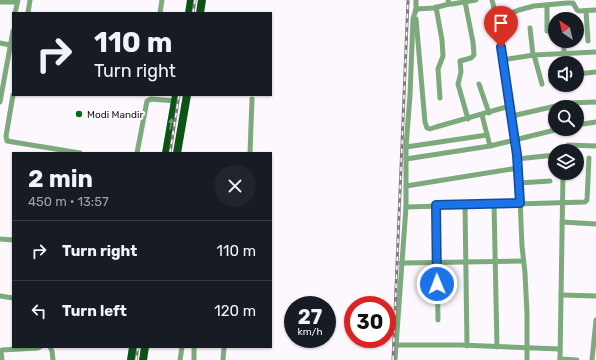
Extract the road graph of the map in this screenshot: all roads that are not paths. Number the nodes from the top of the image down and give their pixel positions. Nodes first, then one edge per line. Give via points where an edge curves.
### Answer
1 (30, 0) edge
2 (162, 0) edge
3 (191, 0) edge
4 (202, 0) edge
5 (416, 0) edge
6 (476, 0) edge
7 (492, 0) edge
8 (17, 1) edge
9 (0, 2) edge
10 (449, 2) edge
11 (465, 2) junction
12 (547, 5) junction
13 (436, 7) junction
14 (416, 9) junction
15 (586, 10) junction
16 (596, 10) edge
17 (15, 12) edge
18 (28, 12) edge
19 (160, 12) edge
20 (189, 12) edge
21 (200, 12) edge
22 (496, 16) junction
23 (530, 28) dead end
24 (547, 31) dead end
25 (12, 36) edge
26 (588, 41) dead end
27 (0, 43) edge
28 (10, 45) junction
29 (564, 48) edge
30 (596, 52) edge
31 (564, 53) junction
32 (534, 55) junction
33 (502, 60) junction
34 (596, 72) edge
35 (584, 73) edge
36 (479, 84) dead end
37 (542, 84) dead end
38 (13, 96) edge
39 (187, 96) edge
40 (147, 97) edge
41 (175, 98) edge
42 (440, 98) dead end
43 (252, 99) dead end
44 (0, 102) edge
45 (596, 102) edge
46 (510, 106) junction
47 (489, 113) junction
48 (482, 115) junction
49 (512, 116) junction
50 (468, 119) junction
51 (596, 122) edge
52 (584, 124) edge
53 (548, 132) edge
54 (487, 135) junction
55 (514, 141) junction
56 (490, 146) junction
57 (584, 146) edge
58 (596, 146) edge
59 (406, 147) junction
60 (73, 152) edge
61 (137, 152) edge
62 (166, 152) edge
63 (177, 152) edge
64 (250, 152) edge
65 (548, 156) edge
66 (589, 158) dead end
67 (406, 159) junction
68 (517, 159) junction
69 (518, 168) junction
70 (563, 180) edge
71 (550, 181) dead end
72 (519, 183) junction
73 (406, 186) junction
74 (562, 202) junction
75 (494, 203) junction
76 (520, 203) junction
77 (464, 204) junction
78 (436, 205) junction
79 (406, 206) junction
80 (562, 222) junction
81 (596, 224) edge
82 (0, 239) edge
83 (12, 240) edge
84 (465, 261) junction
85 (496, 261) junction
86 (523, 261) junction
87 (436, 262) junction
88 (401, 263) junction
89 (561, 295) junction
90 (0, 296) edge
91 (596, 296) edge
92 (12, 298) edge
93 (438, 320) dead end
94 (596, 320) edge
95 (396, 345) joint
96 (467, 346) junction
97 (497, 347) junction
98 (38, 348) edge
99 (51, 348) edge
100 (133, 348) edge
101 (146, 348) edge
102 (182, 348) edge
103 (194, 348) edge
104 (224, 348) edge
105 (396, 348) edge
106 (527, 348) junction
107 (560, 349) junction
108 (2, 360) edge
109 (53, 360) edge
110 (131, 360) edge
111 (143, 360) edge
112 (180, 360) edge
113 (194, 360) edge
114 (223, 360) edge
115 (396, 360) edge
116 (527, 360) edge
117 (560, 360) edge
118 (577, 360) edge
119 (592, 360) edge

1 - 18 street
2 - 19 street
3 - 20 highway
4 - 21 highway
5 - 14 street
6 - 11 street
7 - 22 street
8 - 9 street
8 - 17 street
10 - 11 street
10 - 13 street
11 - 50 street via 474,56 460,60 461,72 458,81
12 - 15 street via 570,2 577,10
12 - 22 street
12 - 24 street
13 - 14 street
13 - 42 street via 443,56 438,69
14 - 50 street via 427,128
14 - 59 street via 413,19
15 - 16 street
15 - 26 street
22 - 33 street
23 - 32 street
25 - 28 street
27 - 28 street
28 - 44 street
29 - 31 street
30 - 31 street
31 - 32 street
32 - 33 street
32 - 37 street
33 - 46 street
34 - 35 street
36 - 47 street
38 - 60 street via 7,141
39 - 63 highway
40 - 41 street
40 - 61 street
62 -> 41 highway
43 - 64 street
45 - 49 street via 569,103
46 - 47 street
46 - 49 street
47 - 48 street
48 - 50 street
48 - 54 street
49 - 55 street
51 - 52 street
53 - 55 street
54 - 56 street
54 - 59 street
55 - 56 street
55 - 68 street
56 - 67 street
57 - 58 street
59 - 67 street
65 - 68 street
66 - 74 street via 587,200
67 - 73 street
68 - 69 street
69 - 72 street
69 - 73 street
70 - 74 street
71 - 72 street
72 - 76 street
73 - 79 street
74 - 76 street
74 - 80 street
75 - 76 street
75 - 77 street
75 - 85 street
76 - 86 street
77 - 78 street
77 - 84 street
78 - 79 street
78 - 87 street
79 - 88 street
80 - 81 street
80 - 89 street
82 - 83 street
84 - 85 street
84 - 87 street
84 - 96 street
85 - 86 street
85 - 97 street
86 - 106 street
87 - 88 street
87 - 93 street
88 - 95 street
89 - 91 street
89 - 107 street
90 - 92 street
94 - 119 street
95 - 96 street
96 - 97 street
97 - 106 street
98 - 108 street via 2,350
99 - 109 street
100 - 110 highway
101 - 111 highway
102 - 112 street
103 - 113 street
104 - 114 street
105 - 115 street
106 - 107 street
106 - 116 street
107 - 117 street
117 - 118 street

